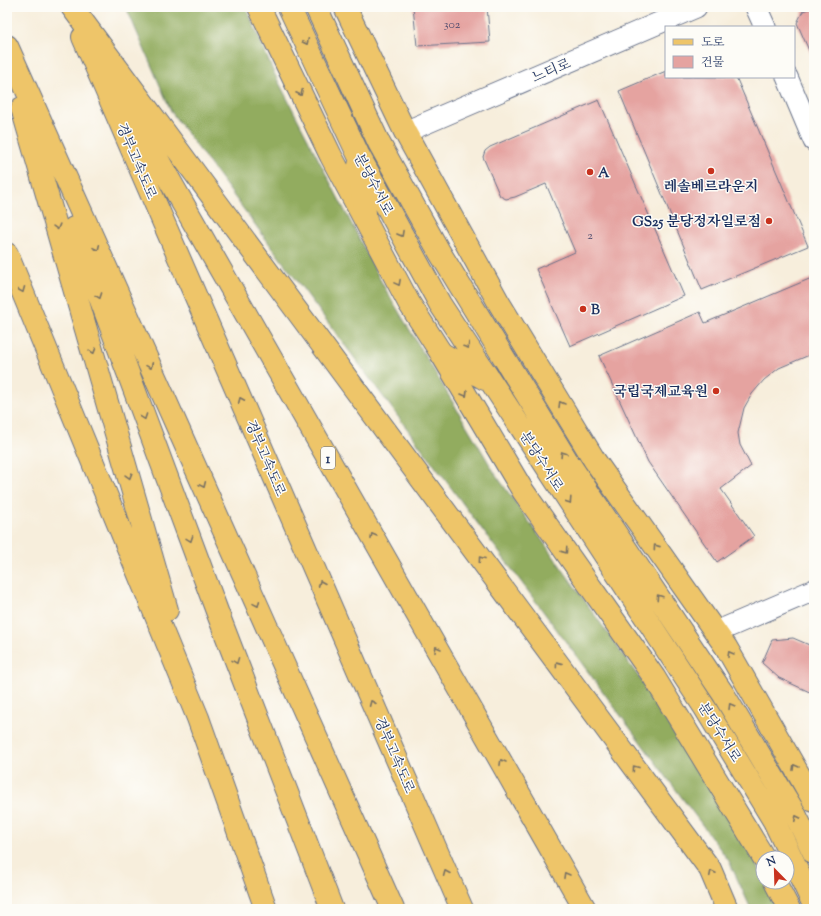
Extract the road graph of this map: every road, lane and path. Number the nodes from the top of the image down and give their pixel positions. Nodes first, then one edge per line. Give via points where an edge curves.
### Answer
1 (71, 7) edge
2 (258, 7) edge
3 (289, 7) edge
4 (316, 7) edge
5 (345, 7) edge
6 (696, 7) edge
7 (756, 7) edge
8 (765, 26) edge
9 (7, 46) edge
10 (7, 49) edge
11 (7, 55) edge
12 (787, 78) edge
13 (405, 132) junction
14 (814, 141) edge
15 (358, 154) junction
16 (366, 221) junction
17 (7, 254) edge
18 (441, 353) junction
19 (490, 381) junction
20 (814, 590) edge
21 (716, 632) junction
22 (198, 718) junction
23 (814, 801) edge
24 (759, 850) edge
25 (814, 852) edge
26 (780, 890) edge
27 (814, 905) edge
28 (266, 909) edge
29 (332, 909) edge
30 (393, 909) edge
31 (462, 909) edge
32 (585, 909) edge
33 (728, 909) edge
34 (789, 909) edge

31 -> 1 main road, 경부고속도로
32 -> 1 main road, 1
33 -> 1 main road via 710,869
2 -> 16 main road
3 -> 15 main road, 분당수서로
25 -> 4 main road, 분당수서로 via 794,812 724,695 566,459 440,253 379,143
5 - 13 main road
6 - 13 street, 느티로
7 - 8 street
9 -> 30 main road
10 -> 29 main road via 218,614
11 -> 22 main road
12 - 14 street
21 -> 13 main road via 595,461 499,303
15 - 16 main road
15 -> 19 main road, 분당수서로 via 440,304
16 -> 18 main road via 409,303
17 -> 22 main road
18 - 19 main road
18 -> 24 main road via 523,492 654,677
19 -> 27 main road, 분당수서로 via 705,708 774,821
20 - 21 street
23 -> 21 main road
22 - 28 main road
26 - 34 main road

